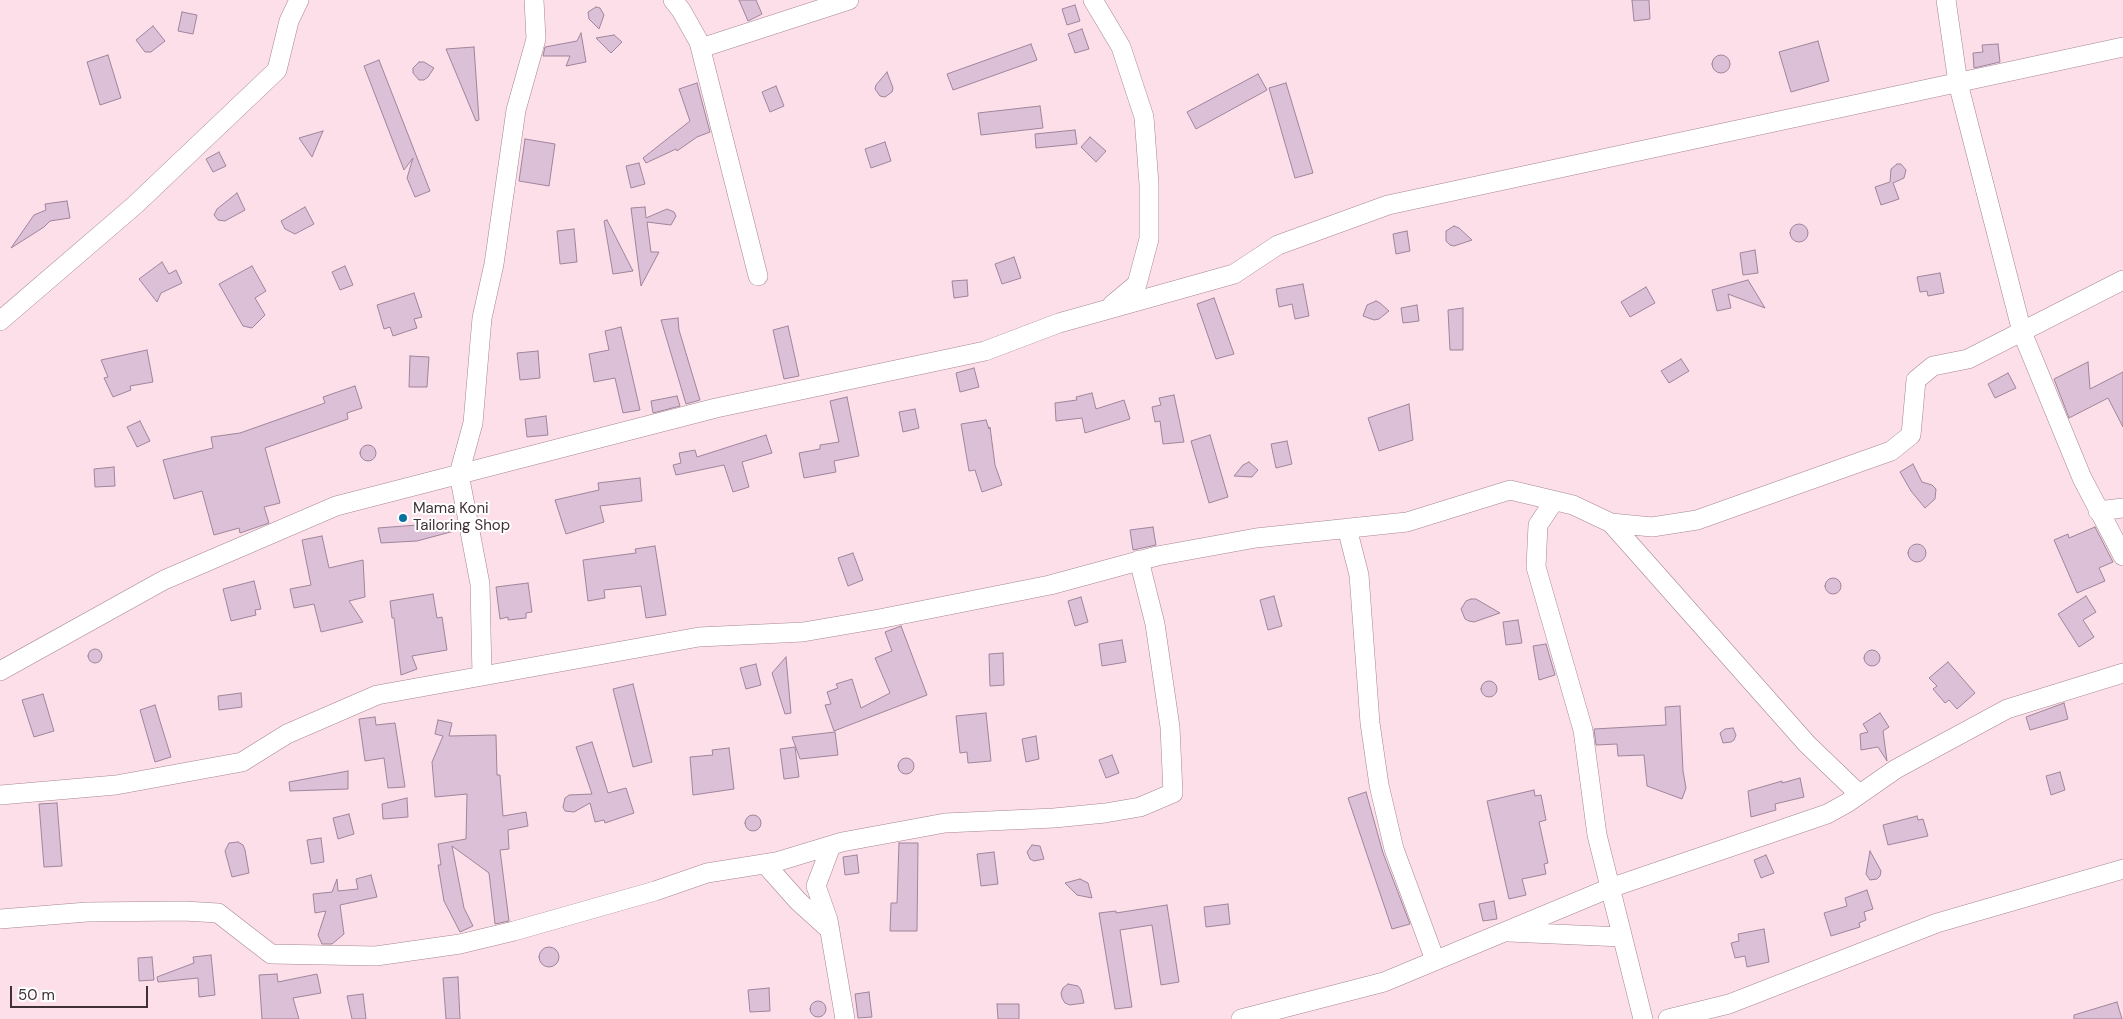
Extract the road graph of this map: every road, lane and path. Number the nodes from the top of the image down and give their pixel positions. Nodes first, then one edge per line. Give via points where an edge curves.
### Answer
1 (299, 0) edge
2 (534, 0) edge
3 (673, 0) edge
4 (850, 0) edge
5 (1093, 0) edge
6 (1946, 0) edge
7 (2123, 47) edge
8 (701, 48) junction
9 (1958, 83) junction
10 (758, 276) dead end
11 (2123, 280) edge
12 (1108, 309) junction
13 (0, 321) edge
14 (2022, 332) junction
15 (459, 474) junction
16 (1554, 501) junction
17 (2123, 508) edge
18 (2098, 511) junction
19 (1611, 523) junction
20 (1347, 528) junction
21 (2123, 556) edge
22 (1139, 560) junction
23 (0, 671) edge
24 (2123, 672) edge
25 (482, 676) junction
26 (1859, 794) junction
27 (0, 795) edge
28 (830, 846) junction
29 (764, 864) junction
30 (2123, 869) edge
31 (1610, 888) junction
32 (0, 919) edge
33 (830, 930) junction
34 (1502, 932) junction
35 (1622, 937) junction
36 (1435, 960) junction
37 (845, 1019) edge
38 (1241, 1019) edge
39 (1643, 1019) edge
40 (1668, 1019) edge

1 - 13 street via 289,21 277,70 135,205
2 - 15 street via 536,40 516,110 494,264 482,318 473,423
3 - 8 street
4 - 8 street
5 - 12 street via 1121,47 1144,117 1149,184 1149,239 1137,284
6 - 9 street
7 - 9 street
8 - 10 street
9 - 12 street via 1388,205 1278,245 1234,274
9 - 14 street
11 - 14 street
12 - 15 street via 984,351 716,408
14 - 18 street
14 - 19 street via 1968,359 1933,366 1916,380 1911,435 1891,451 1697,520 1652,527
15 - 23 street via 336,506 164,580
15 - 25 street via 480,584
16 - 19 street
16 - 20 street via 1510,490 1407,522
16 - 31 street via 1538,525 1536,567 1583,730 1597,835
17 - 18 street
18 - 21 street
19 - 26 street via 1807,744
20 - 22 street via 1256,538
20 - 36 street via 1359,575 1370,722 1379,785 1394,849
22 - 25 street via 1050,585 879,619 803,632 699,637
22 - 28 street via 1155,624 1170,727 1173,793 1140,807 1105,814 945,823
24 - 26 street via 2007,708 1896,769
25 - 27 street via 376,695 287,734 242,762 116,785
26 - 31 street via 1827,814
28 - 29 street
28 - 33 street via 816,886
29 - 32 street via 707,873 655,891 460,944 376,956 271,954 218,914 87,912
29 - 33 street
30 - 40 street via 1937,923 1729,1004
31 - 34 street
31 - 35 street
33 - 37 street
34 - 35 street
34 - 36 street
35 - 39 street
36 - 38 street via 1384,982

